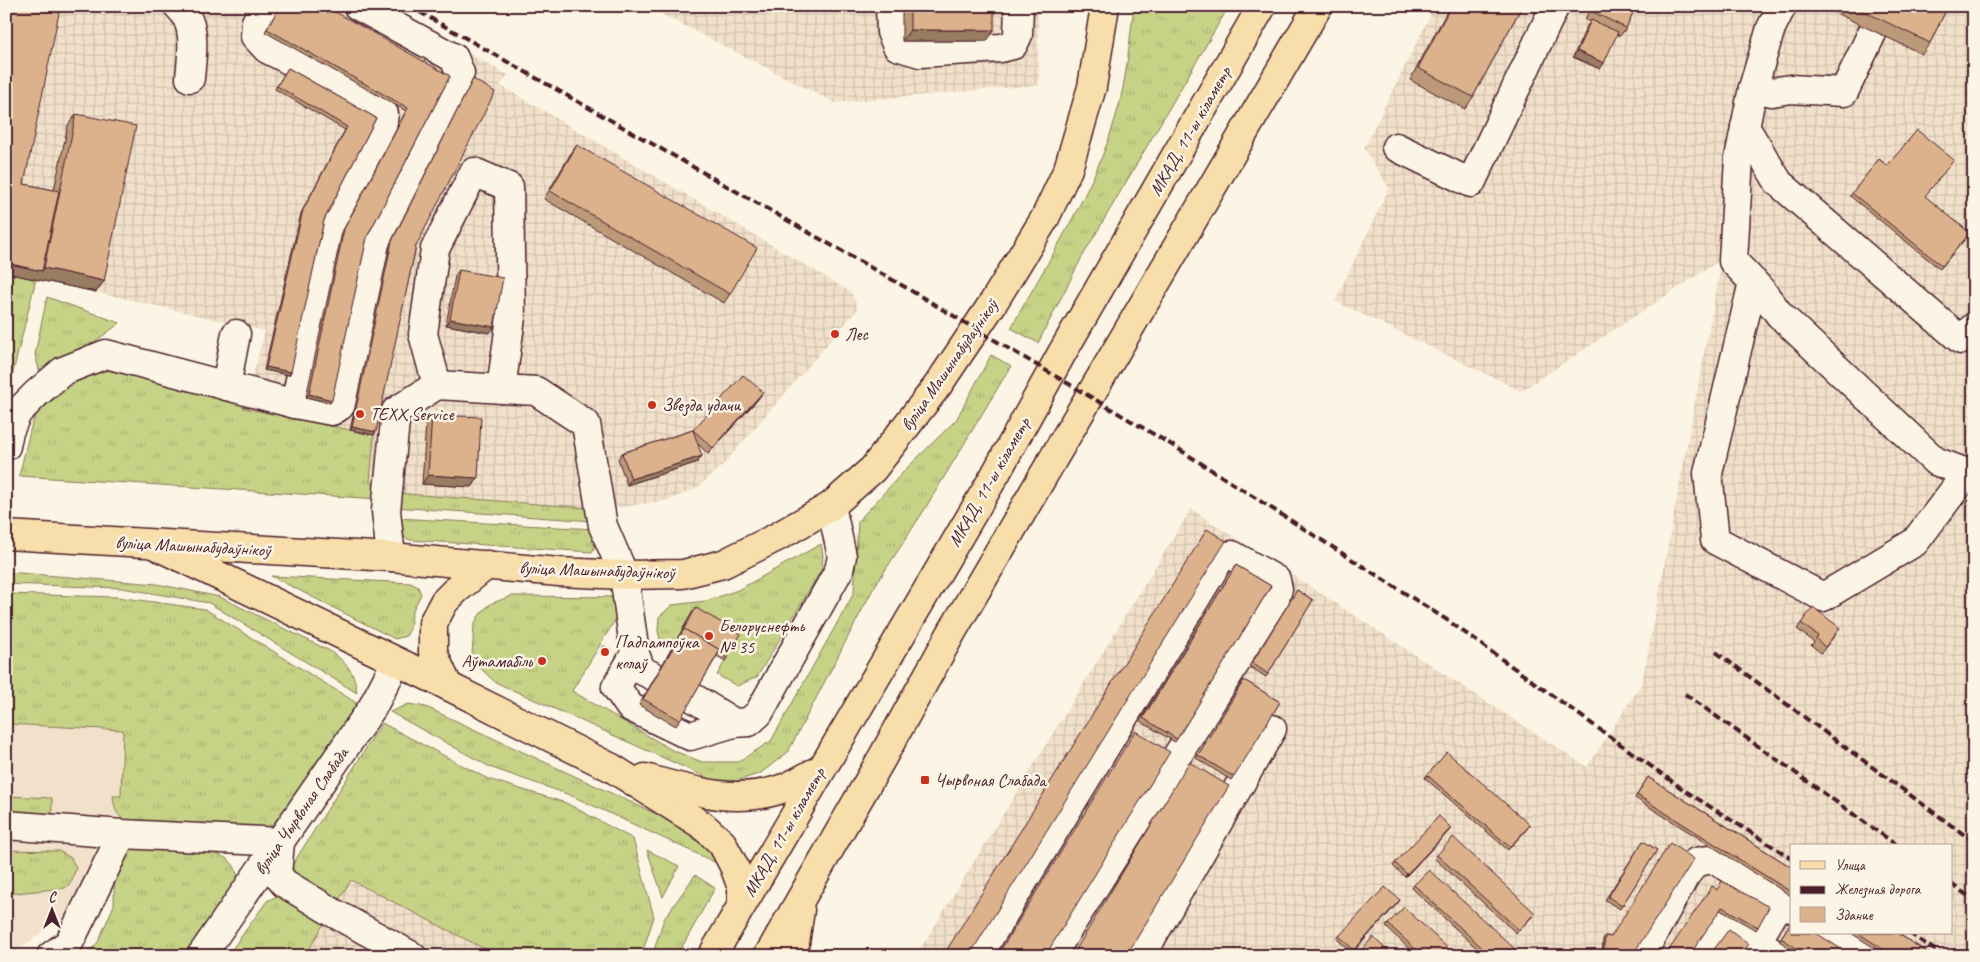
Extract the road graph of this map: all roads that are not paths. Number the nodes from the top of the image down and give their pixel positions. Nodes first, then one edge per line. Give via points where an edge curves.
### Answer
1 (178, 6) edge
2 (265, 6) edge
3 (358, 6) edge
4 (890, 6) edge
5 (1019, 6) edge
6 (1105, 6) edge
7 (1262, 6) edge
8 (1318, 6) edge
9 (1555, 6) edge
10 (1782, 6) edge
11 (1873, 31) edge
12 (190, 78) dead end
13 (1753, 88) junction
14 (1745, 127) junction
15 (1396, 147) dead end
16 (1753, 282) junction
17 (1974, 327) edge
18 (236, 334) dead end
19 (437, 385) junction
20 (226, 386) junction
21 (501, 389) junction
22 (295, 404) junction
23 (6, 446) edge
24 (1970, 473) edge
25 (831, 506) junction
26 (6, 535) edge
27 (155, 545) junction
28 (391, 557) junction
29 (487, 565) junction
30 (624, 575) junction
31 (635, 654) junction
32 (396, 662) junction
33 (655, 678) edge
34 (448, 686) junction
35 (692, 698) edge
36 (734, 723) junction
37 (1272, 729) dead end
38 (612, 768) junction
39 (821, 769) junction
40 (6, 825) edge
41 (122, 834) junction
42 (280, 842) junction
43 (800, 899) junction
44 (742, 904) junction
45 (1786, 905) edge
46 (1831, 934) edge
47 (1752, 949) edge
48 (1858, 954) edge
49 (51, 956) edge
50 (201, 956) edge
51 (412, 956) edge
52 (712, 956) edge
53 (768, 956) edge
54 (793, 956) edge
55 (978, 956) edge
56 (1051, 956) edge
57 (1141, 956) edge
58 (1641, 956) edge
59 (1699, 956) edge
60 (1780, 956) edge

1 - 12 street via 185,12 191,28
2 - 22 street via 256,22 255,36 267,49 376,104 384,114 382,128 332,228
3 - 22 street via 454,58 460,73 454,93 375,243 348,393 332,412
4 - 5 street via 891,32 897,46 920,53 1013,45 1018,35
6 - 25 main road, вуліца Машынабудаўнікоў via 1100,52 1086,114 1068,169 1045,218 938,385 873,469
7 - 39 main road, МКАД, 11-ы кіламетр via 995,475
8 - 43 main road via 963,613
9 - 15 street via 1471,183
10 - 13 street via 1771,28
11 - 13 street via 1844,92 1790,88 1772,92
13 - 14 street
14 - 16 street via 1739,158 1733,261
14 - 17 street via 1779,183 1961,340
16 - 24 street via 1780,315 1935,461
16 - 24 street via 1708,474 1715,540 1823,597 1915,542
18 - 20 street
19 - 21 street
19 - 21 street via 423,334 435,249 474,172 509,187 511,317
19 - 28 street via 396,411 386,511
20 - 22 street
20 - 23 street via 106,354 63,371 37,393 17,413
21 - 30 street via 536,391 586,424 603,526
25 - 30 main road, вуліца Машынабудаўнікоў via 723,564 683,574
25 - 36 street via 842,556 839,570 759,713 749,722
26 - 27 main road, вуліца Машынабудаўнікоў
27 - 28 main road, вуліца Машынабудаўнікоў
27 - 32 main road
28 - 29 main road, вуліца Машынабудаўнікоў
29 - 30 main road, вуліца Машынабудаўнікоў
29 - 34 main road via 444,602 433,623 434,653
30 - 31 street
31 - 33 street via 641,670
31 - 36 street via 616,688 630,708 690,736
32 - 34 main road
32 - 42 street, вуліца Чырвоная Слабада via 372,708
34 - 38 main road
35 - 36 street
37 - 57 street
38 - 39 main road via 718,796 750,796 786,787
38 - 44 main road via 702,825 722,843 742,888
39 - 44 main road, МКАД, 11-ы кіламетр
40 - 41 street
41 - 42 street
41 - 49 street via 69,943
42 - 50 street, вуліца Чырвоная Слабада
42 - 51 street via 277,874 284,883
43 - 53 main road
43 - 54 main road
44 - 52 main road, МКАД, 11-ы кіламетр
45 - 47 street
45 - 58 street via 1715,859 1696,862
46 - 48 street
47 - 59 street via 1724,923 1716,925
47 - 60 street
55 - 56 street via 1222,557 1232,555 1276,580 1278,589 1274,602

